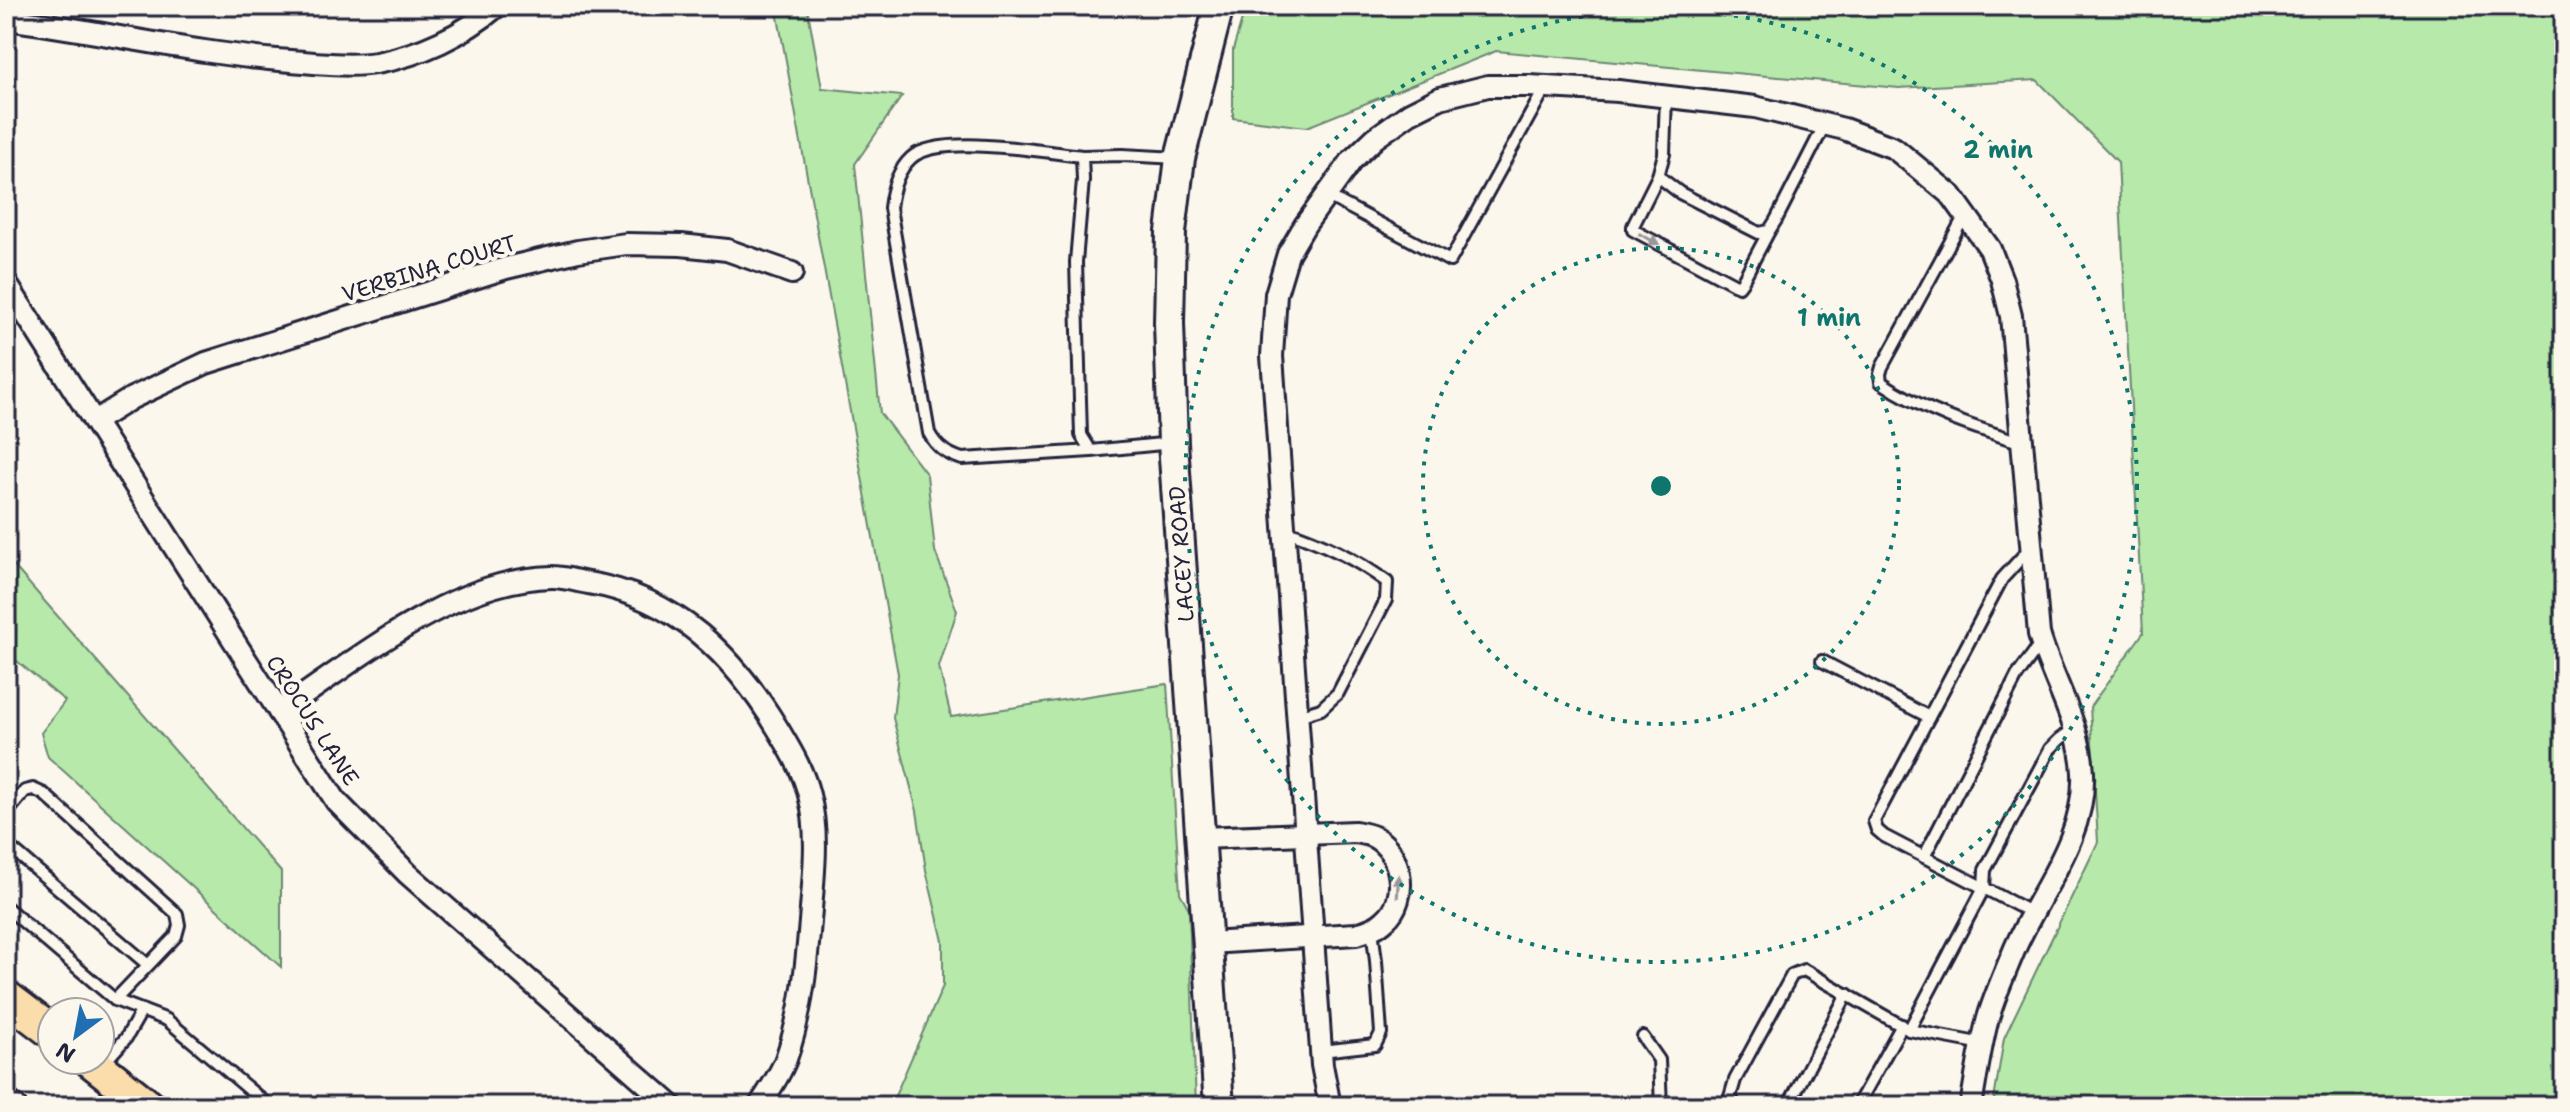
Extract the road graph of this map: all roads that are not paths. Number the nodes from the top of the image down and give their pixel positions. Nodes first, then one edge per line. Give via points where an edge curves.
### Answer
1 (497, 6) edge
2 (1219, 6) edge
3 (6, 19) edge
4 (1545, 87) junction
5 (1666, 96) junction
6 (1825, 124) junction
7 (1082, 156) junction
8 (1180, 158) junction
9 (1658, 176) junction
10 (1326, 195) junction
11 (1965, 215) junction
12 (1769, 231) junction
13 (792, 273) dead end
14 (6, 283) edge
15 (95, 421) junction
16 (1173, 443) junction
17 (2023, 443) junction
18 (1091, 451) junction
19 (1284, 530) junction
20 (2031, 546) junction
21 (2041, 643) junction
22 (1822, 661) dead end
23 (279, 712) junction
24 (1298, 716) junction
25 (1929, 717) junction
26 (2074, 729) junction
27 (6, 814) edge
28 (1306, 835) junction
29 (1201, 838) junction
30 (6, 844) edge
31 (1924, 857) junction
32 (1984, 888) junction
33 (6, 907) edge
34 (2032, 913) junction
35 (1372, 929) junction
36 (1313, 937) junction
37 (1209, 943) junction
38 (147, 964) junction
39 (1847, 994) junction
40 (110, 996) edge
41 (6, 997) edge
42 (116, 999) edge
43 (116, 1000) edge
44 (142, 1010) junction
45 (36, 1020) edge
46 (1905, 1027) junction
47 (1643, 1037) dead end
48 (1983, 1044) junction
49 (116, 1046) edge
50 (1321, 1051) junction
51 (110, 1076) edge
52 (6, 1099) edge
53 (15, 1106) edge
54 (148, 1106) edge
55 (269, 1106) edge
56 (672, 1106) edge
57 (759, 1106) edge
58 (1219, 1106) edge
59 (1330, 1106) edge
60 (1661, 1106) edge
61 (1736, 1106) edge
62 (1788, 1106) edge
63 (1857, 1106) edge
64 (1971, 1106) edge

1 - 3 street via 451,38 415,54 374,63 257,59
2 - 8 main road, LACEY ROAD
4 - 5 street
4 - 10 street via 1488,86 1440,98 1375,138
4 - 10 lane via 1450,261
5 - 6 street via 1755,107
5 - 9 lane
6 - 11 street via 1894,148 1952,196
6 - 12 lane
7 - 8 lane
7 - 18 lane via 1076,316 1081,435
7 - 18 lane via 960,144 930,149 905,165 892,190 890,208 935,444 962,459
8 - 16 main road, LACEY ROAD via 1171,232
9 - 12 lane via 1759,233
9 -> 12 lane via 1633,230 1734,284 1742,282
10 - 19 street via 1288,254 1276,294 1272,356
11 - 17 street via 1990,249 2002,280 2011,316
11 - 17 lane via 1882,367 1881,382 1903,397
13 - 15 street, VERBINA COURT via 727,250 681,245 626,244 578,251 506,268 206,363
14 - 15 street, CROCUS LANE
15 - 23 street, CROCUS LANE
16 - 18 lane
16 - 29 main road, LACEY ROAD
17 - 20 street
19 - 24 street
19 - 24 lane via 1313,540 1387,582 1386,600 1338,693 1321,709
20 - 21 street
20 - 25 lane via 2002,579
21 - 26 street
21 - 31 lane via 2017,676
22 - 25 lane
23 - 56 street, CROCUS LANE via 336,801 398,863
23 - 57 street via 426,614 521,581 554,577 608,586 660,605 689,625 755,691 801,769 815,828 801,1003 785,1061
24 - 28 street
25 - 31 lane via 1874,821 1884,836
26 - 32 lane via 2050,749 1985,870
26 - 34 street via 2083,774 2074,830
27 - 38 lane via 25,791 44,794 177,914 176,936
28 - 29 street
35 -> 28 street via 1396,907 1400,883 1391,851 1374,837 1355,832
28 - 36 street
29 - 37 main road, LACEY ROAD
30 - 38 lane
31 - 32 lane
32 - 34 lane
32 - 46 lane
33 - 40 lane
34 - 48 street
35 - 36 street
35 - 50 lane via 1379,1039 1375,1045
36 - 37 street
36 - 50 street
37 - 58 main road, LACEY ROAD
38 - 42 lane
39 - 46 lane
39 - 61 lane via 1804,970 1792,975 1735,1080 1730,1097
39 - 62 lane
41 - 45 main road
43 - 44 lane
44 - 49 lane
44 - 55 lane via 167,1020
46 - 48 lane
46 - 63 lane
47 - 60 lane via 1659,1060
48 - 64 street
50 - 59 street
51 - 54 main road
52 - 53 street

